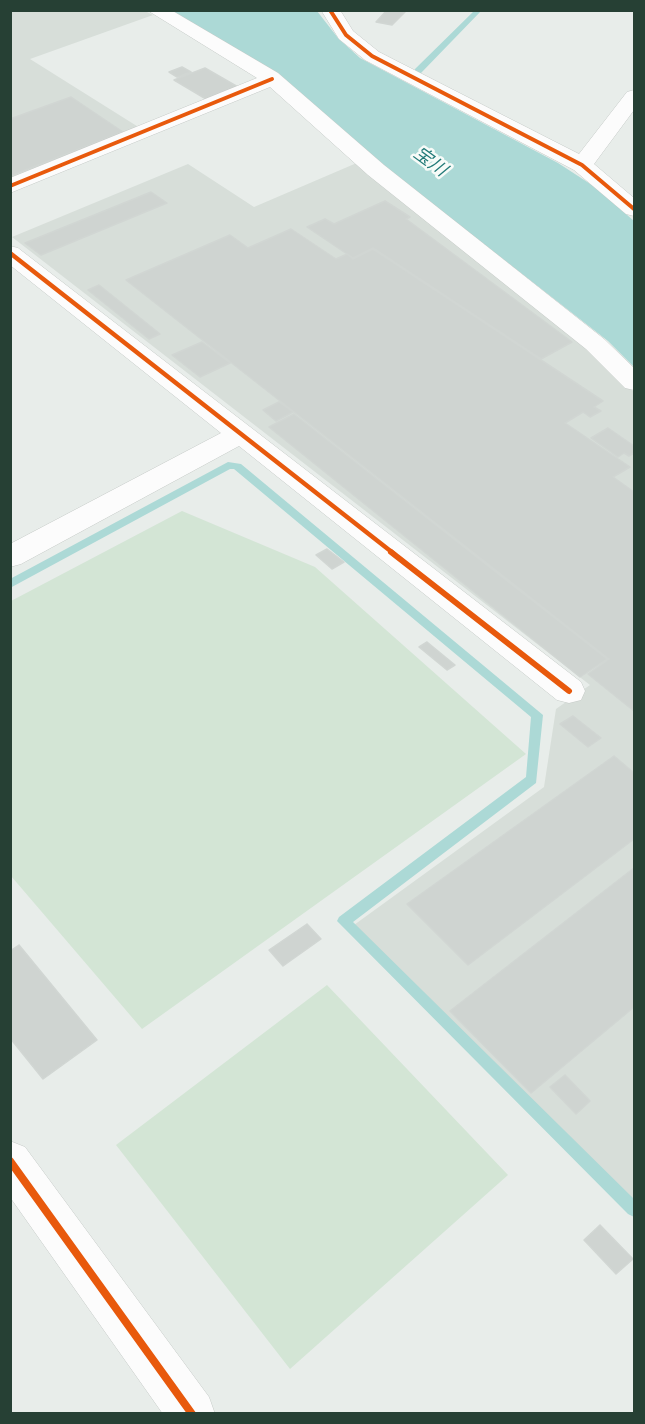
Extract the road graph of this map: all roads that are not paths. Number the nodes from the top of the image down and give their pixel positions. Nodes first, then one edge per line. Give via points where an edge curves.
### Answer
1 (330, 10) edge
2 (156, 11) edge
3 (273, 79) junction
4 (634, 96) edge
5 (582, 165) junction
6 (10, 186) edge
7 (634, 209) edge
8 (10, 253) edge
9 (634, 382) edge
10 (242, 433) junction
11 (10, 557) edge
12 (569, 691) dead end
13 (12, 1165) edge
14 (192, 1413) edge

1 - 5 street via 345,35 372,56
2 - 3 street
3 - 6 street
3 - 9 street via 375,170 595,344
4 - 5 street
5 - 7 street
8 - 10 street
10 - 11 street
10 - 12 street
13 - 14 street

